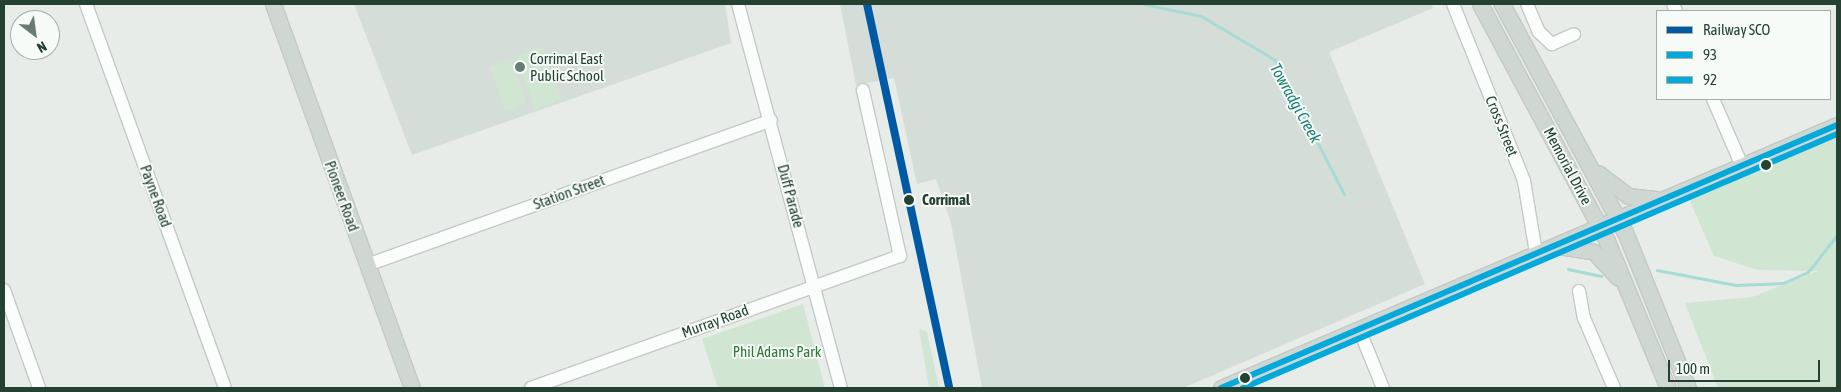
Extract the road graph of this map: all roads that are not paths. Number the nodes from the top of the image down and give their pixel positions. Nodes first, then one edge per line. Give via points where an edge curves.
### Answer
1 (86, 4) edge
2 (272, 4) edge
3 (738, 4) edge
4 (1453, 4) edge
5 (1480, 4) edge
6 (1502, 4) edge
7 (1527, 4) edge
8 (1574, 34) dead end
9 (863, 90) dead end
10 (1713, 100) edge
11 (771, 120) junction
12 (1837, 125) edge
13 (1588, 163) junction
14 (1742, 166) junction
15 (1667, 198) junction
16 (1618, 218) junction
17 (1600, 226) junction
18 (1555, 245) junction
19 (1536, 253) junction
20 (367, 265) junction
21 (814, 285) junction
22 (4, 290) edge
23 (1579, 291) dead end
24 (1637, 306) junction
25 (1359, 329) junction
26 (39, 388) edge
27 (225, 388) edge
28 (412, 388) edge
29 (531, 388) edge
30 (841, 388) edge
31 (1221, 388) edge
32 (1383, 388) edge
33 (1614, 388) edge
34 (1668, 388) edge
35 (1688, 388) edge

1 - 27 street, Payne Road
2 - 20 main road, Pioneer Road
3 - 11 street, Duff Parade
4 - 19 street, Cross Street via 1524,181
5 - 17 main road, Memorial Drive
6 - 13 main road, Memorial Drive
7 - 8 street via 1539,32 1552,44
9 - 21 street, Murray Road via 900,256
10 - 14 street
11 - 20 street, Station Street
11 - 21 street, Duff Parade
12 - 14 main road
13 - 15 main road via 1628,196
13 - 16 main road, Memorial Drive
14 - 15 main road
15 - 16 main road
16 - 17 main road
16 - 35 main road, Memorial Drive
17 - 18 main road
17 - 24 main road, Memorial Drive
18 - 19 main road
18 - 24 main road via 1594,252
19 - 25 main road
20 - 28 main road, Pioneer Road
21 - 29 street, Murray Road
21 - 30 street, Duff Parade
22 - 26 street
23 - 33 street via 1584,318
24 - 34 main road, Memorial Drive
25 - 31 main road
25 - 32 street

